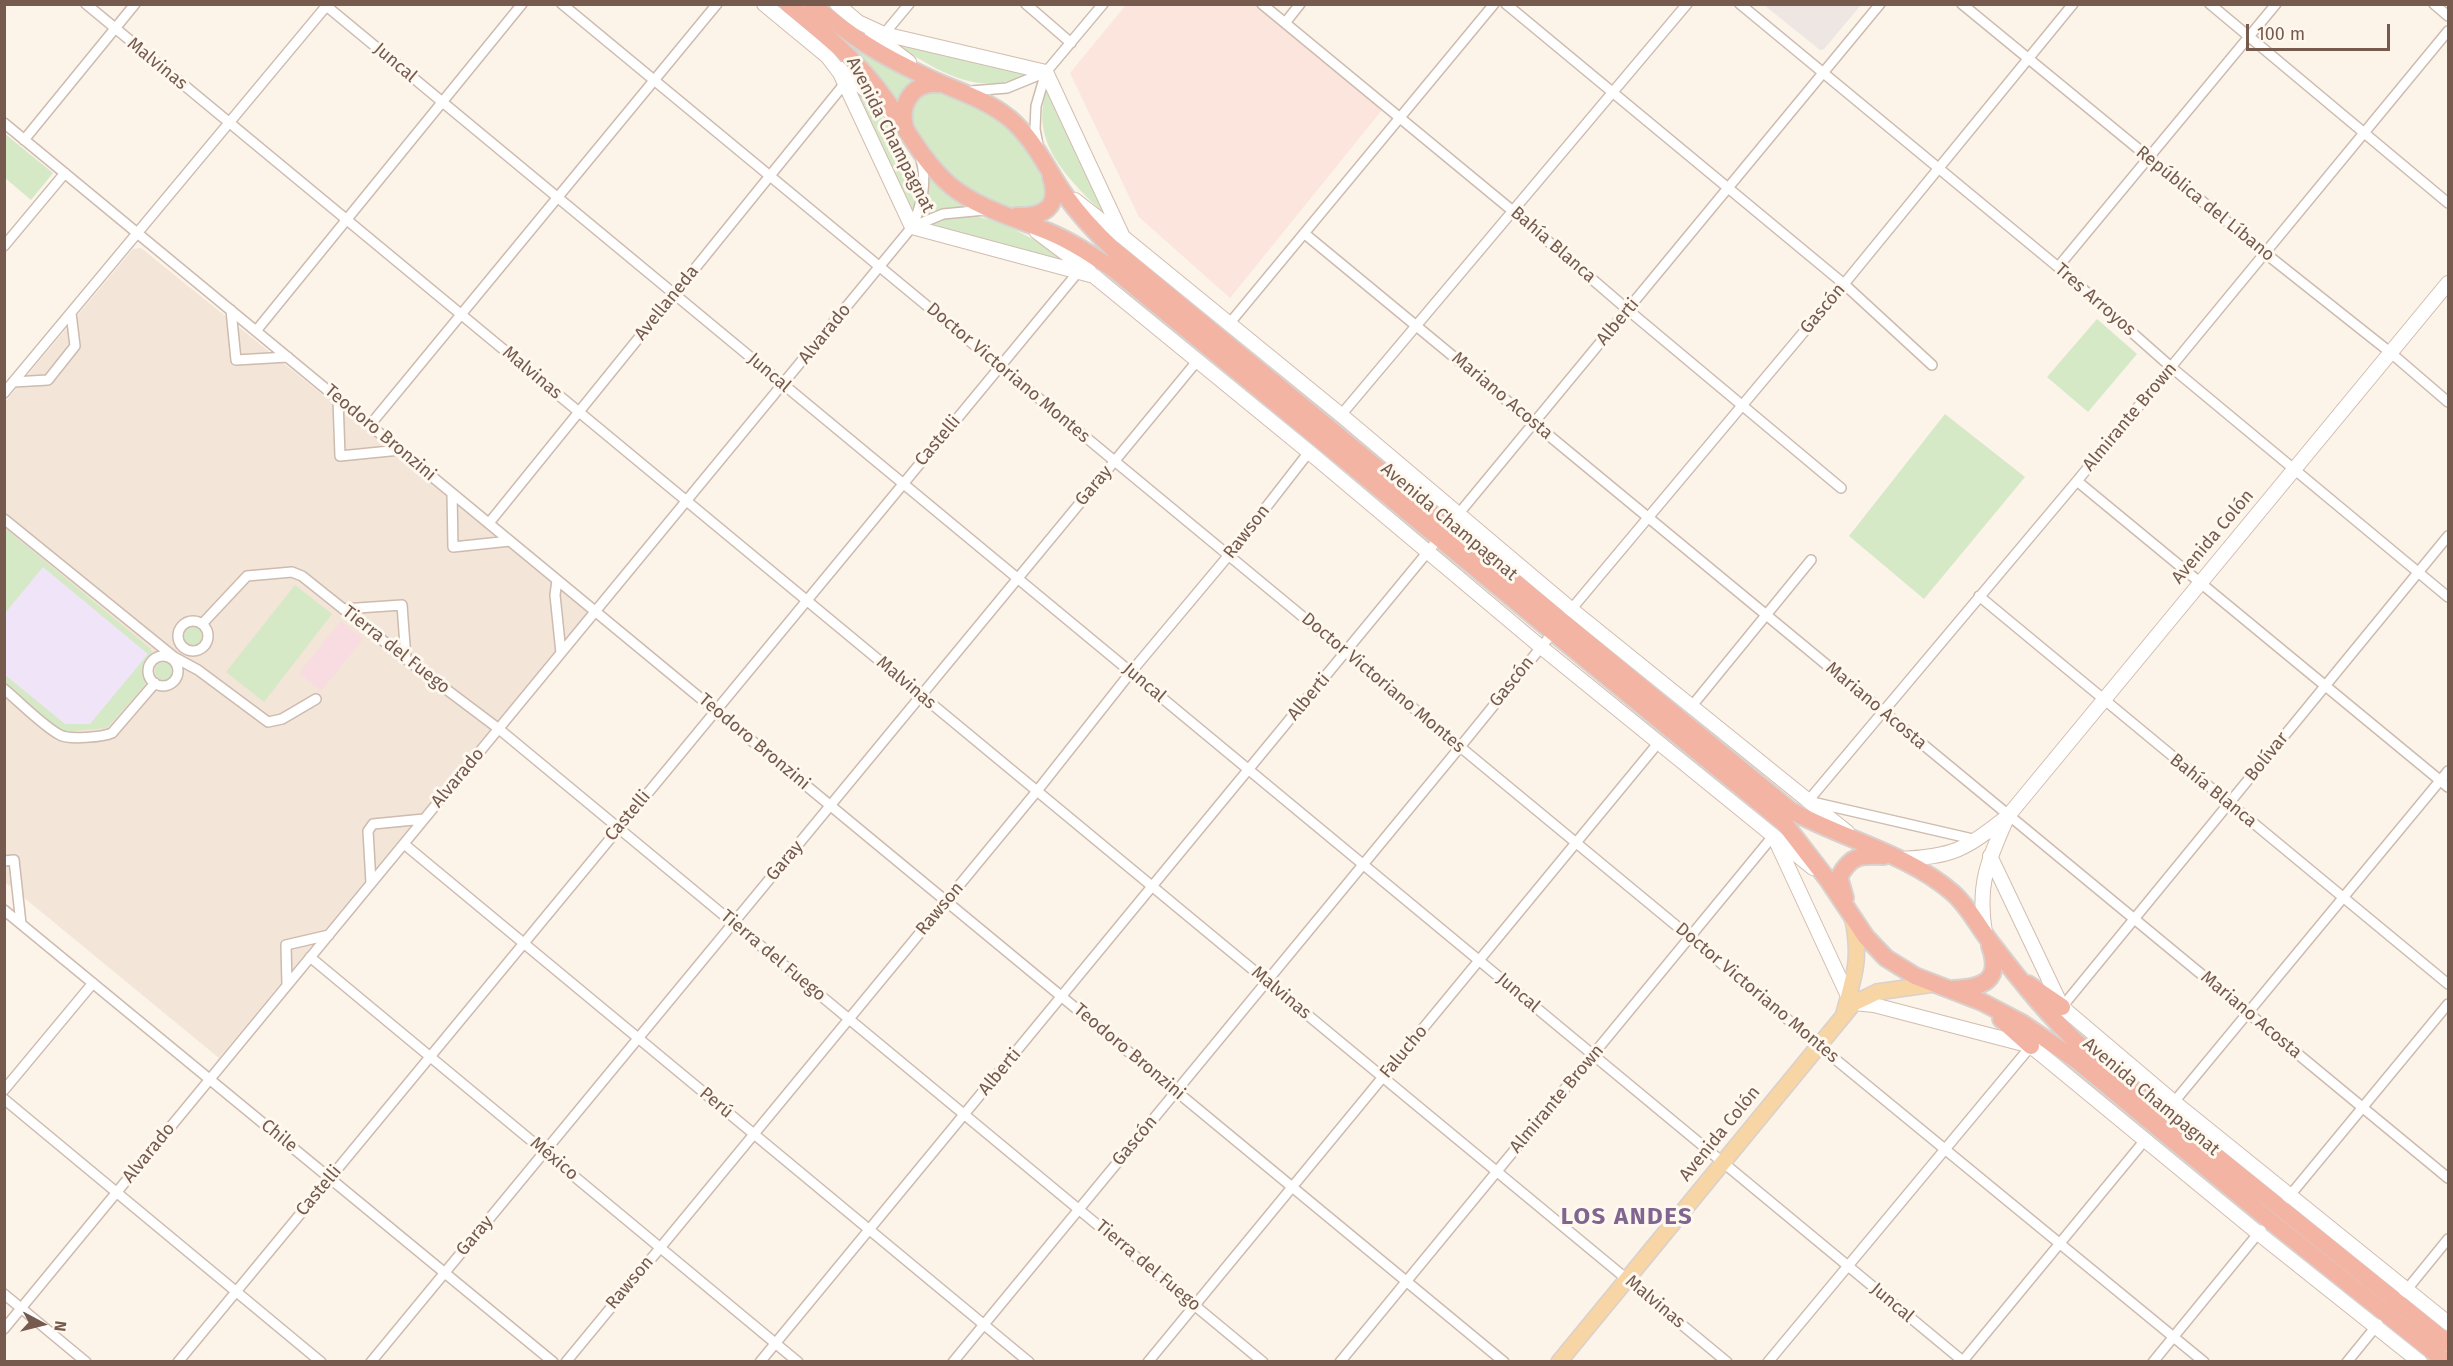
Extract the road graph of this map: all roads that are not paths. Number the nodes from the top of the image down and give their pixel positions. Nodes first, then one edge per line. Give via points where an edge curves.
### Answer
1 (86, 4) edge
2 (135, 4) edge
3 (522, 4) edge
4 (562, 4) edge
5 (717, 4) edge
6 (764, 4) edge
7 (788, 4) edge
8 (812, 4) edge
9 (837, 4) edge
10 (909, 4) edge
11 (1026, 4) edge
12 (1103, 4) edge
13 (1262, 4) edge
14 (1300, 4) edge
15 (1494, 4) edge
16 (1506, 4) edge
17 (1687, 4) edge
18 (1740, 4) edge
19 (1880, 4) edge
20 (1962, 4) edge
21 (2073, 4) edge
22 (2210, 4) edge
23 (2276, 4) edge
24 (2434, 4) edge
25 (326, 5) edge
26 (2448, 16) edge
27 (858, 22) junction
28 (1285, 23) junction
29 (116, 29) junction
30 (2448, 31) edge
31 (884, 34) junction
32 (2249, 37) junction
33 (1071, 43) junction
34 (827, 56) junction
35 (2028, 59) junction
36 (1046, 72) junction
37 (1823, 73) junction
38 (929, 78) junction
39 (654, 81) junction
40 (845, 83) junction
41 (949, 87) junction
42 (1614, 93) junction
43 (442, 102) junction
44 (1401, 117) junction
45 (898, 118) junction
46 (4, 123) edge
47 (229, 123) junction
48 (2364, 133) junction
49 (24, 140) junction
50 (914, 144) junction
51 (2150, 158) junction
52 (1044, 160) junction
53 (1938, 168) junction
54 (65, 173) junction
55 (770, 176) junction
56 (1059, 185) junction
57 (1728, 188) junction
58 (558, 198) junction
59 (2448, 203) edge
60 (1001, 212) junction
61 (1514, 212) junction
62 (347, 220) junction
63 (1024, 222) junction
64 (912, 227) junction
65 (138, 233) junction
66 (1305, 234) junction
67 (1123, 237) junction
68 (4, 246) edge
69 (2265, 253) junction
70 (880, 267) junction
71 (2058, 267) junction
72 (1079, 271) junction
73 (1094, 276) junction
74 (2448, 283) edge
75 (1844, 284) junction
76 (674, 294) junction
77 (231, 310) junction
78 (1628, 310) junction
79 (71, 313) junction
80 (461, 315) junction
81 (1229, 324) junction
82 (1416, 325) junction
83 (256, 331) junction
84 (2391, 353) junction
85 (288, 357) junction
86 (1198, 360) junction
87 (1932, 365) dead end
88 (1000, 366) junction
89 (2171, 367) junction
90 (13, 382) junction
91 (783, 384) junction
92 (4, 393) edge
93 (338, 399) junction
94 (2448, 402) edge
95 (1742, 405) junction
96 (579, 412) junction
97 (1341, 416) junction
98 (1534, 423) junction
99 (370, 425) junction
100 (400, 450) junction
101 (1309, 452) junction
102 (1115, 461) junction
103 (2295, 468) junction
104 (2077, 481) junction
105 (903, 484) junction
106 (1841, 488) dead end
107 (452, 493) junction
108 (687, 501) junction
109 (1648, 517) junction
110 (4, 519) edge
111 (489, 523) junction
112 (1449, 526) junction
113 (2448, 536) edge
114 (510, 541) junction
115 (1427, 552) junction
116 (1228, 555) junction
117 (1811, 560) dead end
118 (2418, 572) junction
119 (1018, 579) junction
120 (557, 580) junction
121 (2200, 583) junction
122 (1979, 596) junction
123 (2448, 597) edge
124 (807, 600) junction
125 (343, 609) junction
126 (596, 611) junction
127 (1766, 616) junction
128 (1562, 621) junction
129 (202, 624) junction
130 (182, 646) junction
131 (1541, 647) junction
132 (1346, 652) junction
133 (561, 653) junction
134 (173, 658) junction
135 (406, 659) junction
136 (1131, 672) junction
137 (155, 682) junction
138 (2325, 686) junction
139 (4, 690) edge
140 (922, 695) junction
141 (316, 699) dead end
142 (2103, 700) junction
143 (1691, 707) junction
144 (716, 710) junction
145 (1884, 712) junction
146 (499, 729) junction
147 (1659, 742) junction
148 (1461, 747) junction
149 (1249, 770) junction
150 (2448, 771) edge
151 (2440, 781) junction
152 (2448, 788) edge
153 (1037, 791) junction
154 (1808, 801) junction
155 (2229, 804) junction
156 (831, 805) junction
157 (2008, 816) junction
158 (424, 819) junction
159 (618, 828) junction
160 (1773, 836) junction
161 (1977, 840) junction
162 (1576, 843) junction
163 (1860, 843) junction
164 (404, 844) junction
165 (1990, 856) junction
166 (1894, 858) junction
167 (4, 861) edge
168 (1363, 865) junction
169 (1828, 880) junction
170 (371, 883) junction
171 (1153, 887) junction
172 (2343, 898) junction
173 (946, 901) junction
174 (4, 910) edge
175 (1850, 914) junction
176 (2134, 919) junction
177 (733, 923) junction
178 (21, 924) junction
179 (329, 935) junction
180 (1987, 936) junction
181 (1690, 937) junction
182 (524, 943) junction
183 (310, 957) junction
184 (1479, 961) junction
185 (2018, 978) junction
186 (1267, 981) junction
187 (93, 983) junction
188 (2448, 984) edge
189 (287, 986) junction
190 (1940, 987) junction
191 (1062, 996) junction
192 (1851, 1000) junction
193 (1982, 1002) junction
194 (2448, 1005) edge
195 (2062, 1007) junction
196 (2248, 1012) junction
197 (849, 1019) junction
198 (638, 1038) junction
199 (1818, 1046) junction
200 (2031, 1046) junction
201 (1593, 1055) junction
202 (430, 1056) junction
203 (1383, 1077) junction
204 (210, 1080) junction
205 (4, 1090) edge
206 (1177, 1091) junction
207 (4, 1099) edge
208 (2174, 1102) junction
209 (2363, 1107) junction
210 (964, 1114) junction
211 (754, 1134) junction
212 (2145, 1140) junction
213 (1946, 1149) junction
214 (545, 1151) junction
215 (1722, 1162) junction
216 (1497, 1171) junction
217 (330, 1178) junction
218 (2448, 1178) edge
219 (1293, 1186) junction
220 (117, 1192) junction
221 (1079, 1209) junction
222 (2274, 1214) junction
223 (870, 1229) junction
224 (2448, 1239) edge
225 (2060, 1243) junction
226 (660, 1247) junction
227 (1848, 1266) junction
228 (445, 1272) junction
229 (1628, 1280) junction
230 (1407, 1281) junction
231 (236, 1291) junction
232 (4, 1294) edge
233 (1195, 1305) junction
234 (2392, 1307) junction
235 (22, 1308) junction
236 (2448, 1323) edge
237 (984, 1324) junction
238 (4, 1329) edge
239 (2173, 1336) junction
240 (776, 1343) junction
241 (2448, 1343) edge
242 (1963, 1361) edge
243 (86, 1362) edge
244 (178, 1362) edge
245 (321, 1362) edge
246 (371, 1362) edge
247 (553, 1362) edge
248 (566, 1362) edge
249 (760, 1362) edge
250 (798, 1362) edge
251 (953, 1362) edge
252 (1029, 1362) edge
253 (1148, 1362) edge
254 (1263, 1362) edge
255 (1340, 1362) edge
256 (1504, 1362) edge
257 (1559, 1362) edge
258 (1727, 1362) edge
259 (1768, 1362) edge
260 (2153, 1362) edge
261 (2204, 1362) edge
262 (2347, 1362) edge
263 (2420, 1362) edge
264 (2446, 1362) edge

1 - 29 street, Malvinas
2 - 29 street
3 - 43 street
4 - 39 street, Doctor Victoriano Montes
5 - 39 street
6 - 34 street, Avenida Champagnat
7 - 45 highway, Avenida Champagnat via 855,63
8 - 38 highway, Avenida Champagnat via 866,46
9 - 27 street, Avenida Champagnat
10 - 31 street
11 - 33 street
12 - 33 street
13 - 28 street, Bahía Blanca
14 - 28 street
15 - 44 street
16 - 42 street
17 - 42 street
18 - 37 street, Tres Arroyos
19 - 37 street, Alberti
20 - 35 street, República del Líbano
21 - 35 street, Gascón
22 - 32 street
23 - 32 street
24 - 26 street
25 - 43 street, Juncal
25 - 47 street
27 - 31 street, Avenida Champagnat
27 - 38 street, Avenida Champagnat
28 - 44 street, Bahía Blanca
29 - 47 street, Malvinas
29 - 49 street
30 - 48 street, Almirante Brown
31 - 36 street, Avenida Champagnat
32 - 48 street
32 - 51 street
33 - 36 street
34 - 40 street, Avenida Champagnat
34 - 45 street, Avenida Champagnat
35 - 51 street, República del Líbano
35 - 53 street, Gascón
36 - 41 street via 997,91
36 - 52 street via 1035,117
36 - 67 street, Avenida Champagnat
37 - 53 street, Tres Arroyos
37 - 57 street, Alberti
38 - 41 highway, Avenida Champagnat
39 - 55 street, Doctor Victoriano Montes
39 - 58 street
40 - 55 street, Avellaneda
40 - 64 street, Avenida Champagnat
41 - 50 highway via 928,83 911,94 903,114
41 - 52 highway, Avenida Champagnat via 983,100 1003,114 1031,140
42 - 57 street
42 - 61 street
43 - 58 street, Juncal
43 - 62 street
44 - 61 street, Bahía Blanca
44 - 66 street
45 - 50 highway, Avenida Champagnat
46 - 49 street, Teodoro Bronzini
47 - 62 street, Malvinas
47 - 65 street
48 - 59 street
48 - 69 street, Almirante Brown
49 - 54 street, Teodoro Bronzini
50 - 60 highway, Avenida Champagnat via 952,187
50 - 64 street, Alvarado via 924,184 920,210
51 - 69 street, República del Líbano
51 - 71 street
52 - 56 highway, Avenida Champagnat
52 - 60 highway via 1054,190 1046,210 1032,216
53 - 71 street, Tres Arroyos
53 - 75 street, Gascón
54 - 65 street, Teodoro Bronzini
54 - 68 street
55 - 70 street, Doctor Victoriano Montes
55 - 76 street, Avellaneda
56 - 67 street, Avenida Champagnat
56 - 112 highway, Avenida Champagnat via 1114,250
57 - 75 street
57 - 78 street, Alberti
58 - 76 street, Juncal
58 - 80 street
60 - 63 highway, Avenida Champagnat
60 - 64 street, Alvarado via 951,212
61 - 78 street, Bahía Blanca
61 - 82 street
62 - 80 street, Malvinas
62 - 83 street
63 - 73 street, Avenida Champagnat
63 - 112 highway, Avenida Champagnat via 1067,241 1116,271
64 - 70 street, Alvarado
64 - 72 street, Avenida Champagnat
65 - 77 street, Teodoro Bronzini
65 - 79 street
66 - 81 street
66 - 82 street, Mariano Acosta
67 - 81 street, Avenida Champagnat
69 - 84 street, República del Líbano
69 - 89 street, Almirante Brown
70 - 88 street, Doctor Victoriano Montes
70 - 91 street, Alvarado
71 - 89 street, Tres Arroyos
72 - 73 street, Avenida Champagnat
72 - 88 street, Castelli
73 - 86 street, Avenida Champagnat
74 - 84 street, Avenida Colón
75 - 87 street
75 - 95 street, Gascón
76 - 91 street, Juncal
76 - 96 street, Avellaneda
77 - 83 street, Teodoro Bronzini
77 - 85 street via 236,360
78 - 95 street, Bahía Blanca
78 - 98 street, Alberti
79 - 90 street
79 - 90 street via 75,346 48,380
80 - 96 street, Malvinas
80 - 99 street
81 - 97 street, Avenida Champagnat
82 - 97 street
82 - 98 street, Mariano Acosta
83 - 85 street, Teodoro Bronzini
84 - 94 street, República del Líbano
84 - 103 street, Avenida Colón
85 - 93 street, Teodoro Bronzini
86 - 101 street, Avenida Champagnat
86 - 102 street, Garay
88 - 102 street, Doctor Victoriano Montes
88 - 105 street, Castelli
89 - 103 street, Tres Arroyos
89 - 104 street, Almirante Brown
90 - 92 street
91 - 105 street, Juncal
91 - 108 street, Alvarado
93 - 99 street, Teodoro Bronzini
93 - 100 street via 340,456
95 - 106 street, Bahía Blanca
95 - 109 street, Gascón
96 - 108 street, Malvinas
96 - 111 street, Avellaneda
97 - 112 street, Avenida Champagnat
98 - 109 street, Mariano Acosta
98 - 112 street, Alberti
99 - 100 street, Teodoro Bronzini
100 - 107 street, Teodoro Bronzini
101 - 115 street, Avenida Champagnat
101 - 116 street, Rawson
102 - 116 street, Doctor Victoriano Montes
102 - 119 street, Garay
103 - 118 street, Tres Arroyos
103 - 121 street, Avenida Colón
104 - 121 street
104 - 122 street, Almirante Brown
105 - 119 street, Juncal
105 - 124 street, Castelli
107 - 111 street, Teodoro Bronzini
107 - 114 street via 453,547
108 - 124 street, Malvinas
108 - 126 street, Alvarado
109 - 127 street, Mariano Acosta
109 - 128 street, Gascón
110 - 134 street
111 - 114 street, Teodoro Bronzini
112 - 115 street, Alberti
112 - 128 highway, Avenida Champagnat
112 - 128 street, Avenida Champagnat
113 - 118 street, Bolívar
114 - 120 street, Teodoro Bronzini
115 - 131 street, Avenida Champagnat
115 - 132 street, Alberti
116 - 132 street, Doctor Victoriano Montes
116 - 136 street, Rawson
117 - 127 street
118 - 123 street, Tres Arroyos
118 - 138 street, Bolívar
119 - 136 street, Juncal
119 - 140 street, Garay
120 - 126 street, Teodoro Bronzini
120 - 133 street
121 - 138 street
121 - 142 street, Avenida Colón
122 - 142 street, Bahía Blanca
122 - 145 street, Almirante Brown
124 - 140 street, Malvinas
124 - 144 street, Castelli
125 - 129 street, Tierra del Fuego via 298,573 253,574 241,580
125 - 135 street, Tierra del Fuego
125 - 135 street via 402,605
126 - 133 street, Alvarado
126 - 144 street, Teodoro Bronzini
127 - 143 street
127 - 145 street, Mariano Acosta
128 - 131 street, Gascón
128 - 143 street, Avenida Champagnat
128 - 163 highway, Avenida Champagnat via 1790,810
128 - 169 highway, Avenida Champagnat via 1784,823
129 - 130 street via 192,621 183,625 178,638
129 - 130 street via 207,637 204,646 190,651
130 - 134 street
131 - 147 street, Avenida Champagnat
131 - 148 street, Gascón
132 - 148 street, Doctor Victoriano Montes
132 - 149 street, Alberti
133 - 146 street, Alvarado
134 - 137 street via 178,667 174,680 166,685
134 - 137 street via 163,656 151,663 149,672
134 - 141 street via 198,670 268,722 282,719
135 - 146 street, Tierra del Fuego
136 - 149 street, Juncal
136 - 153 street, Rawson
137 - 139 street via 112,733 104,736 60,736
138 - 151 street
138 - 155 street, Bolívar
140 - 153 street, Malvinas
140 - 156 street, Garay
142 - 155 street, Bahía Blanca
142 - 157 street, Avenida Colón
143 - 154 street, Avenida Champagnat
144 - 156 street, Teodoro Bronzini
144 - 159 street, Castelli
145 - 154 street, Almirante Brown
145 - 157 street, Mariano Acosta
146 - 158 street, Alvarado
146 - 159 street, Tierra del Fuego
147 - 160 street, Avenida Champagnat
147 - 162 street, Falucho
148 - 162 street, Doctor Victoriano Montes
148 - 168 street, Gascón
149 - 168 street, Juncal
149 - 171 street, Alberti
150 - 151 street
151 - 152 street
151 - 172 street
153 - 171 street, Malvinas
153 - 173 street, Rawson
154 - 161 street, Avenida Champagnat
154 - 163 street, Avenida Champagnat
155 - 172 street, Bahía Blanca
155 - 176 street, Bolívar
156 - 173 street, Teodoro Bronzini
156 - 177 street, Garay
157 - 161 street, Avenida Colón
157 - 165 street, Avenida Colón
157 - 176 street, Mariano Acosta
158 - 164 street, Alvarado
158 - 170 street via 373,824 368,831
159 - 177 street, Tierra del Fuego
159 - 182 street, Castelli
160 - 169 street, Avenida Champagnat
160 - 181 street, Almirante Brown
160 - 192 street, Avenida Champagnat
161 - 166 street, Avenida Colón via 1934,858
162 - 181 street, Doctor Victoriano Montes
162 - 184 street, Falucho
163 - 166 highway, Avenida Champagnat
164 - 170 street, Alvarado
164 - 182 street, Perú
165 - 180 street, Avenida Colón via 1981,908
165 - 195 street, Avenida Champagnat
166 - 175 highway, Avenida Colón via 1862,855 1847,864 1839,877
166 - 180 highway, Avenida Champagnat via 1952,893 1970,910
167 - 178 street via 14,860
168 - 184 street, Juncal
168 - 186 street, Gascón
169 - 175 highway, Avenida Champagnat
170 - 179 street, Alvarado
171 - 186 street, Malvinas
171 - 191 street, Alberti
172 - 188 street, Bahía Blanca
172 - 196 street
173 - 191 street, Teodoro Bronzini
173 - 197 street, Rawson
174 - 178 street, Chile
175 - 190 highway, Avenida Champagnat via 1886,958
175 - 192 main road, Avenida Colón via 1858,954
176 - 195 street, Bolívar
176 - 196 street, Mariano Acosta
177 - 197 street, Tierra del Fuego
177 - 198 street, Garay
178 - 187 street, Chile
179 - 183 street, Alvarado
179 - 189 street via 286,945
180 - 185 highway, Avenida Champagnat
180 - 190 highway, Avenida Colón via 1994,955 1989,980 1976,987
181 - 199 street, Doctor Victoriano Montes
181 - 201 street, Almirante Brown
182 - 198 street, Perú
182 - 202 street, Castelli
183 - 189 street, Alvarado
183 - 202 street, México
184 - 201 street, Juncal
184 - 203 street, Falucho
185 - 195 highway
185 - 222 highway, Avenida Champagnat via 2086,1051
186 - 203 street, Malvinas
186 - 206 street, Gascón
187 - 204 street, Chile
187 - 205 street
189 - 204 street, Alvarado
190 - 192 main road, Avenida Colón via 1877,992
190 - 193 highway, Avenida Champagnat
191 - 206 street, Teodoro Bronzini
191 - 210 street, Alberti
192 - 199 main road, Avenida Colón
192 - 200 street, Avenida Champagnat
193 - 200 highway
193 - 222 highway, Avenida Champagnat via 2022,1023 2079,1062
194 - 209 street
195 - 208 street, Avenida Champagnat
196 - 208 street
196 - 209 street, Mariano Acosta
197 - 210 street, Tierra del Fuego
197 - 211 street, Rawson
198 - 211 street, Perú
198 - 214 street, Garay
199 - 213 street, Doctor Victoriano Montes
199 - 215 main road, Avenida Colón
200 - 212 street, Avenida Champagnat
200 - 213 street
201 - 215 street, Juncal
201 - 216 street, Almirante Brown
202 - 214 street, México
202 - 217 street, Castelli
203 - 216 street, Malvinas
203 - 219 street, Falucho
204 - 217 street, Chile
204 - 220 street, Alvarado
206 - 219 street, Teodoro Bronzini
206 - 221 street, Gascón
207 - 220 street
208 - 222 street, Avenida Champagnat
209 - 218 street, Mariano Acosta
209 - 222 street
210 - 221 street, Tierra del Fuego
210 - 223 street, Alberti
211 - 223 street, Perú
211 - 226 street, Rawson
212 - 222 street, Avenida Champagnat
212 - 225 street
213 - 225 street, Doctor Victoriano Montes
213 - 227 street
214 - 226 street, México
214 - 228 street, Garay
215 - 227 street, Juncal
215 - 229 main road, Avenida Colón
216 - 229 street, Malvinas
216 - 230 street, Almirante Brown
217 - 228 street, Chile
217 - 231 street, Castelli
219 - 230 street, Teodoro Bronzini
219 - 233 street, Falucho
220 - 231 street
220 - 235 street, Alvarado
221 - 233 street, Tierra del Fuego
221 - 237 street, Gascón
222 - 234 highway, Avenida Champagnat
222 - 234 street, Avenida Champagnat
222 - 239 street
223 - 237 street, Perú
223 - 240 street, Alberti
224 - 234 street
225 - 239 street, Doctor Victoriano Montes
225 - 242 street
226 - 240 street, México
226 - 248 street, Rawson
227 - 242 street, Juncal
227 - 259 street
228 - 246 street, Garay
228 - 247 street, Chile
229 - 257 main road, Avenida Colón
229 - 258 street, Malvinas
230 - 255 street, Almirante Brown
230 - 256 street, Teodoro Bronzini
231 - 244 street, Castelli
231 - 245 street
232 - 235 street
233 - 253 street, Falucho
233 - 254 street, Tierra del Fuego
234 - 236 street, Avenida Champagnat
234 - 241 highway, Avenida Champagnat
234 - 262 street
234 - 263 street, Avenida Champagnat
234 - 264 highway, Avenida Champagnat
235 - 238 street, Alvarado
235 - 243 street
237 - 251 street, Gascón
237 - 252 street, Perú
239 - 260 street
239 - 261 street, Doctor Victoriano Montes
240 - 249 street, Alberti
240 - 250 street, México

